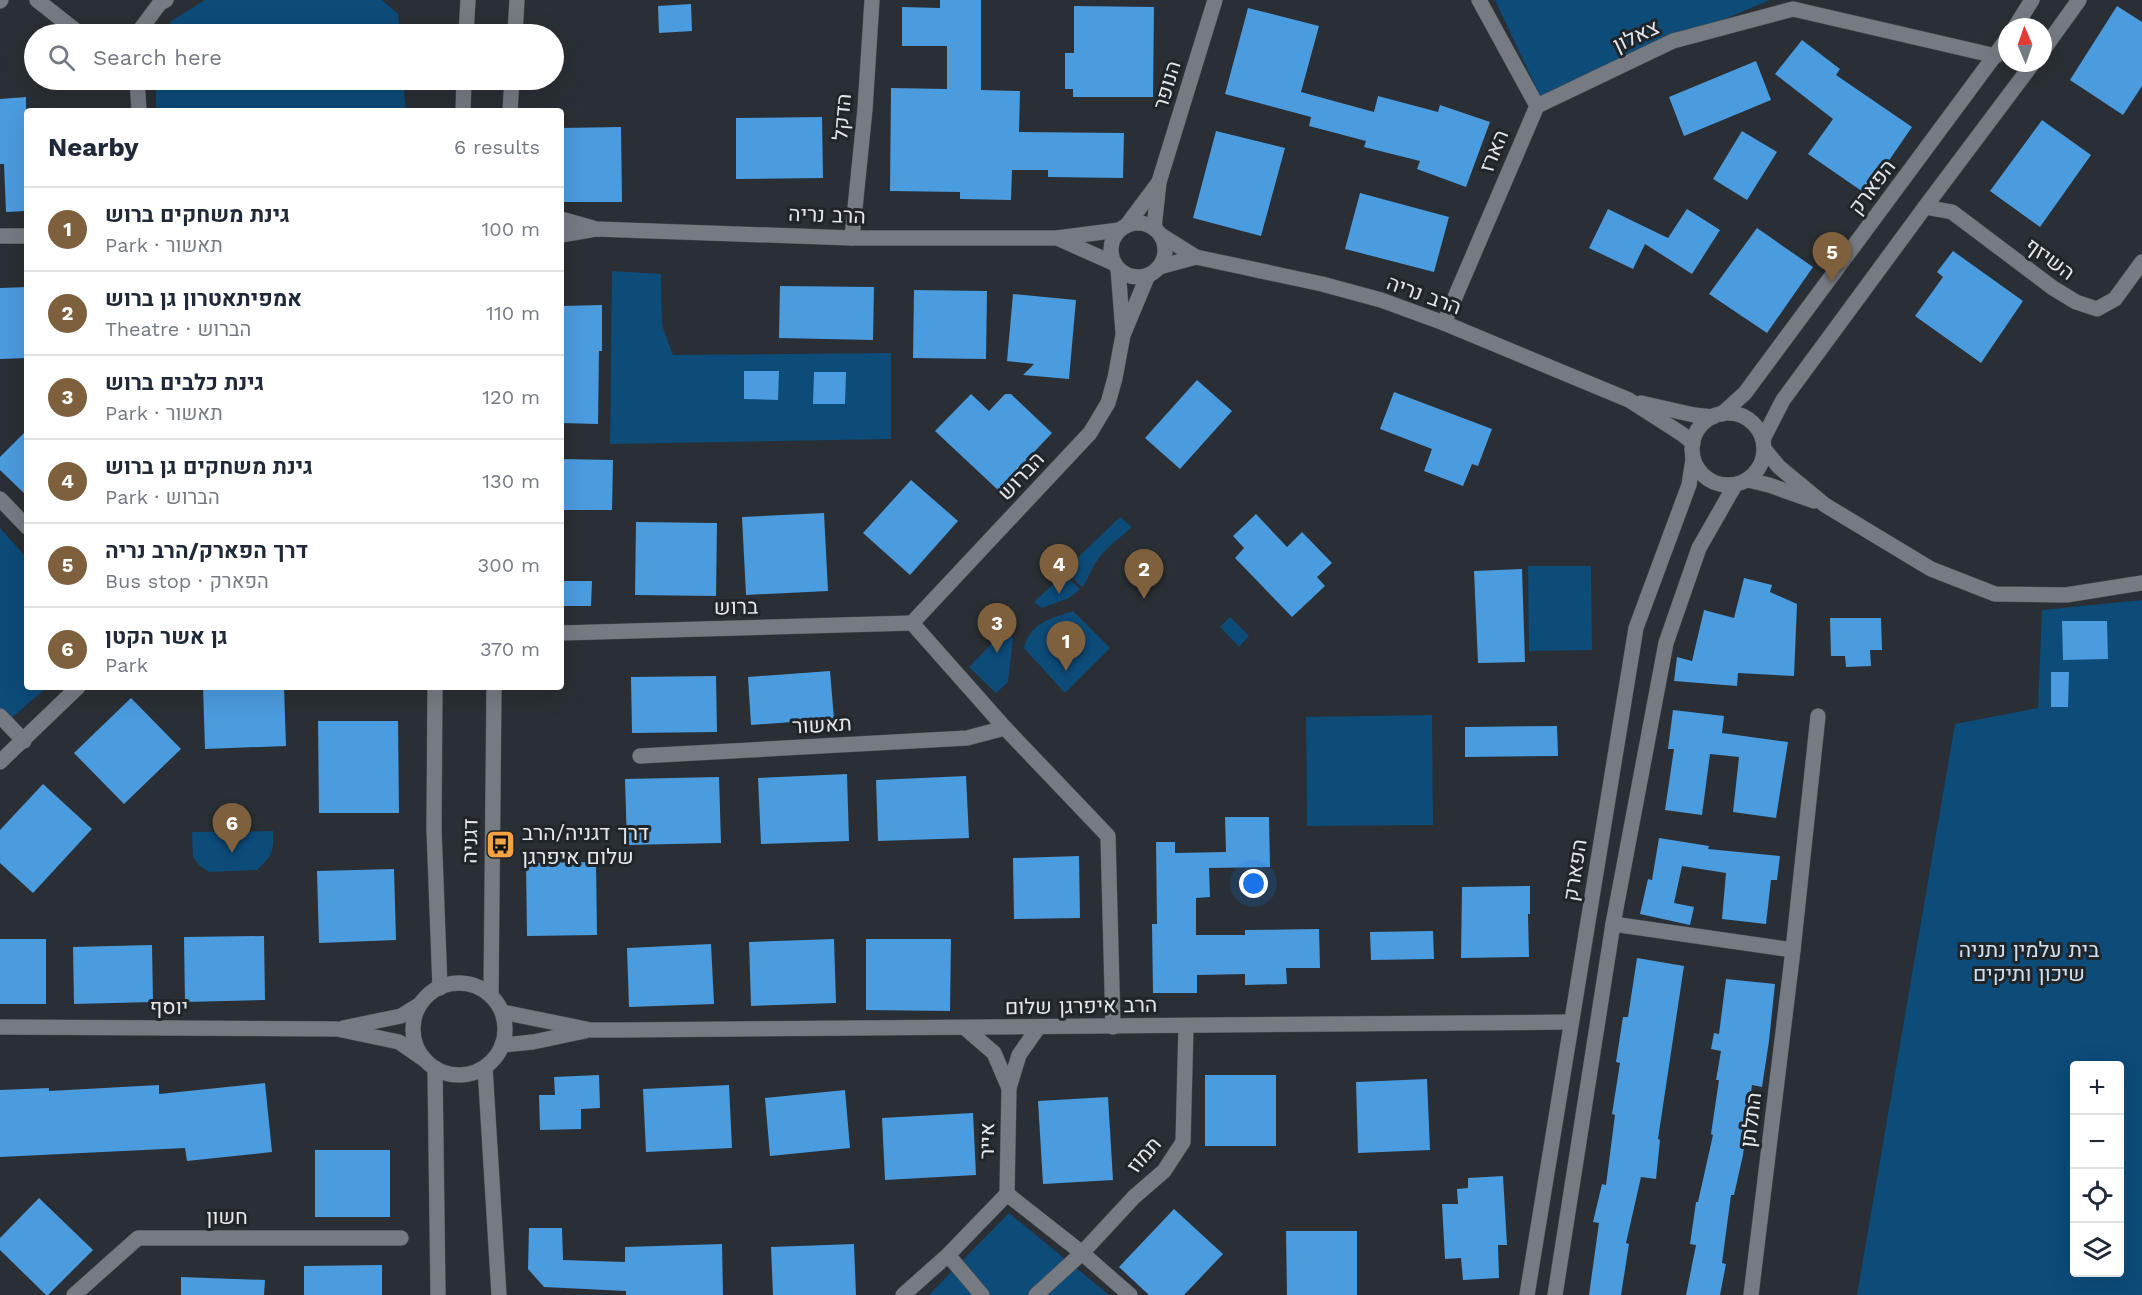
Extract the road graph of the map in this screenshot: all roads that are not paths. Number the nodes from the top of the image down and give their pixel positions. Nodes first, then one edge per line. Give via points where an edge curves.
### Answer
1 (37, 0) edge
2 (166, 0) edge
3 (468, 0) edge
4 (517, 0) edge
5 (872, 0) edge
6 (1215, 0) edge
7 (1479, 0) edge
8 (2032, 0) edge
9 (2079, 0) edge
10 (1791, 5) edge
11 (2021, 18) edge
12 (67, 24) edge
13 (144, 24) edge
14 (467, 24) edge
15 (516, 24) edge
16 (2052, 38) edge
17 (1998, 53) edge
18 (1996, 56) junction
19 (2026, 72) edge
20 (138, 90) edge
21 (464, 90) edge
22 (511, 90) edge
23 (1537, 106) junction
24 (139, 108) edge
25 (463, 108) edge
26 (510, 108) edge
27 (1159, 182) junction
28 (1925, 207) junction
29 (564, 220) edge
30 (1123, 227) junction
31 (596, 229) junction
32 (1158, 232) junction
33 (564, 234) edge
34 (0, 236) edge
35 (24, 236) edge
36 (852, 238) junction
37 (1057, 238) junction
38 (1196, 257) junction
39 (2142, 262) edge
40 (1115, 266) junction
41 (1153, 271) junction
42 (1444, 323) junction
43 (1123, 335) junction
44 (1629, 400) junction
45 (1717, 415) junction
46 (1693, 443) junction
47 (1764, 444) junction
48 (1693, 459) junction
49 (1741, 482) junction
50 (2, 504) edge
51 (1825, 505) junction
52 (24, 524) edge
53 (2142, 583) edge
54 (912, 623) junction
55 (564, 633) edge
56 (75, 690) edge
57 (435, 690) edge
58 (494, 690) edge
59 (0, 716) edge
60 (1818, 716) dead end
61 (1005, 728) junction
62 (24, 741) junction
63 (640, 756) dead end
64 (0, 762) edge
65 (1613, 924) junction
66 (1793, 950) junction
67 (440, 988) junction
68 (491, 996) junction
69 (419, 1005) junction
70 (502, 1012) junction
71 (1571, 1022) junction
72 (1186, 1026) junction
73 (0, 1027) edge
74 (1113, 1027) junction
75 (965, 1028) junction
76 (1038, 1028) junction
77 (337, 1029) junction
78 (591, 1030) junction
79 (502, 1045) junction
80 (430, 1064) junction
81 (485, 1067) junction
82 (1009, 1088) junction
83 (1007, 1194) junction
84 (401, 1238) dead end
85 (1082, 1253) junction
86 (948, 1255) junction
87 (74, 1295) edge
88 (438, 1295) edge
89 (499, 1295) edge
90 (903, 1295) edge
91 (982, 1295) edge
92 (1036, 1295) edge
93 (1130, 1295) edge
94 (1527, 1295) edge
95 (1555, 1295) edge
96 (1750, 1295) edge

1 - 12 street
2 - 13 street
3 - 14 street
4 - 15 street
5 - 36 street, הדקל
6 - 27 street, הנופר
7 - 23 street
8 - 11 street
9 - 16 street
10 - 18 street
10 - 23 street, צאלון via 1673,41
17 - 18 street, הפארק
18 - 45 street, הפארק via 1745,393
19 - 28 street
20 - 24 street
21 - 25 street
22 - 26 street
23 - 42 street, הארז
27 - 30 street, הנופר
27 - 32 street, הנופר
28 - 39 street, השיזף via 1952,212 2053,288 2097,309 2115,299
28 - 47 street via 1783,400
29 - 31 street, הרב נריה
30 - 32 street via 1146,224
30 - 37 street, הרב נריה
30 - 40 street via 1110,246
31 - 33 street, הרב נריה
31 - 36 street, הרב נריה
32 - 38 street, הרב נריה
32 - 41 street via 1165,254
34 - 35 street
36 - 37 street, הרב נריה
37 - 40 street, הרב נריה
38 - 41 street, הרב נריה
38 - 42 street, הרב נריה via 1323,284
40 - 41 street via 1132,277
40 - 43 street, הברוש
41 - 43 street, הברוש
42 - 44 street, הרב נריה
43 - 54 street, הברוש via 1108,403 1090,433
44 - 45 street, הרב נריה via 1694,415
44 - 46 street, הרב נריה
45 - 46 street via 1699,428
45 - 47 street via 1742,416 1751,422
46 - 48 street
47 - 49 street via 1757,471
47 - 51 street via 1779,467
48 - 49 street via 1704,477 1714,483
48 - 71 street, הפארק via 1689,485 1636,628
49 - 51 street via 1769,485
49 - 65 street via 1699,548 1665,643
50 - 52 street
51 - 53 street via 1931,568 1995,594 2066,595
54 - 55 street, ברוש
54 - 61 street
56 - 62 street
57 - 67 street, דגניה via 434,829
58 - 68 street, דגניה
59 - 62 street
60 - 66 street, התלתן
61 - 63 street, תאשור via 968,738
61 - 74 street via 1108,836
62 - 64 street
65 - 66 street
65 - 95 street
66 - 96 street, התלתן
67 - 68 street via 466,983
67 - 69 street
68 - 70 street
69 - 77 street, יוסף via 401,1016
69 - 80 street via 412,1030 416,1046
70 - 78 street, הרב איפרגן שלום
70 - 79 street
71 - 72 street, הרב איפרגן שלום
71 - 94 street, הפארק
72 - 74 street, הרב איפרגן שלום
72 - 85 street, תמוז via 1183,1142 1164,1171
73 - 77 street, יוסף
74 - 76 street, הרב איפרגן שלום
75 - 76 street, הרב איפרגן שלום
75 - 78 street, הרב איפרגן שלום
75 - 82 street, אייר via 994,1053
76 - 82 street, אייר via 1019,1055
77 - 80 street, יוסף via 399,1042
78 - 79 street, הרב איפרגן שלום
79 - 81 street
80 - 81 street via 454,1075
80 - 88 street
81 - 89 street
82 - 83 street, אייר
83 - 85 street
83 - 86 street
84 - 87 street, חשון via 138,1238
85 - 92 street
85 - 93 street
86 - 90 street
86 - 91 street

